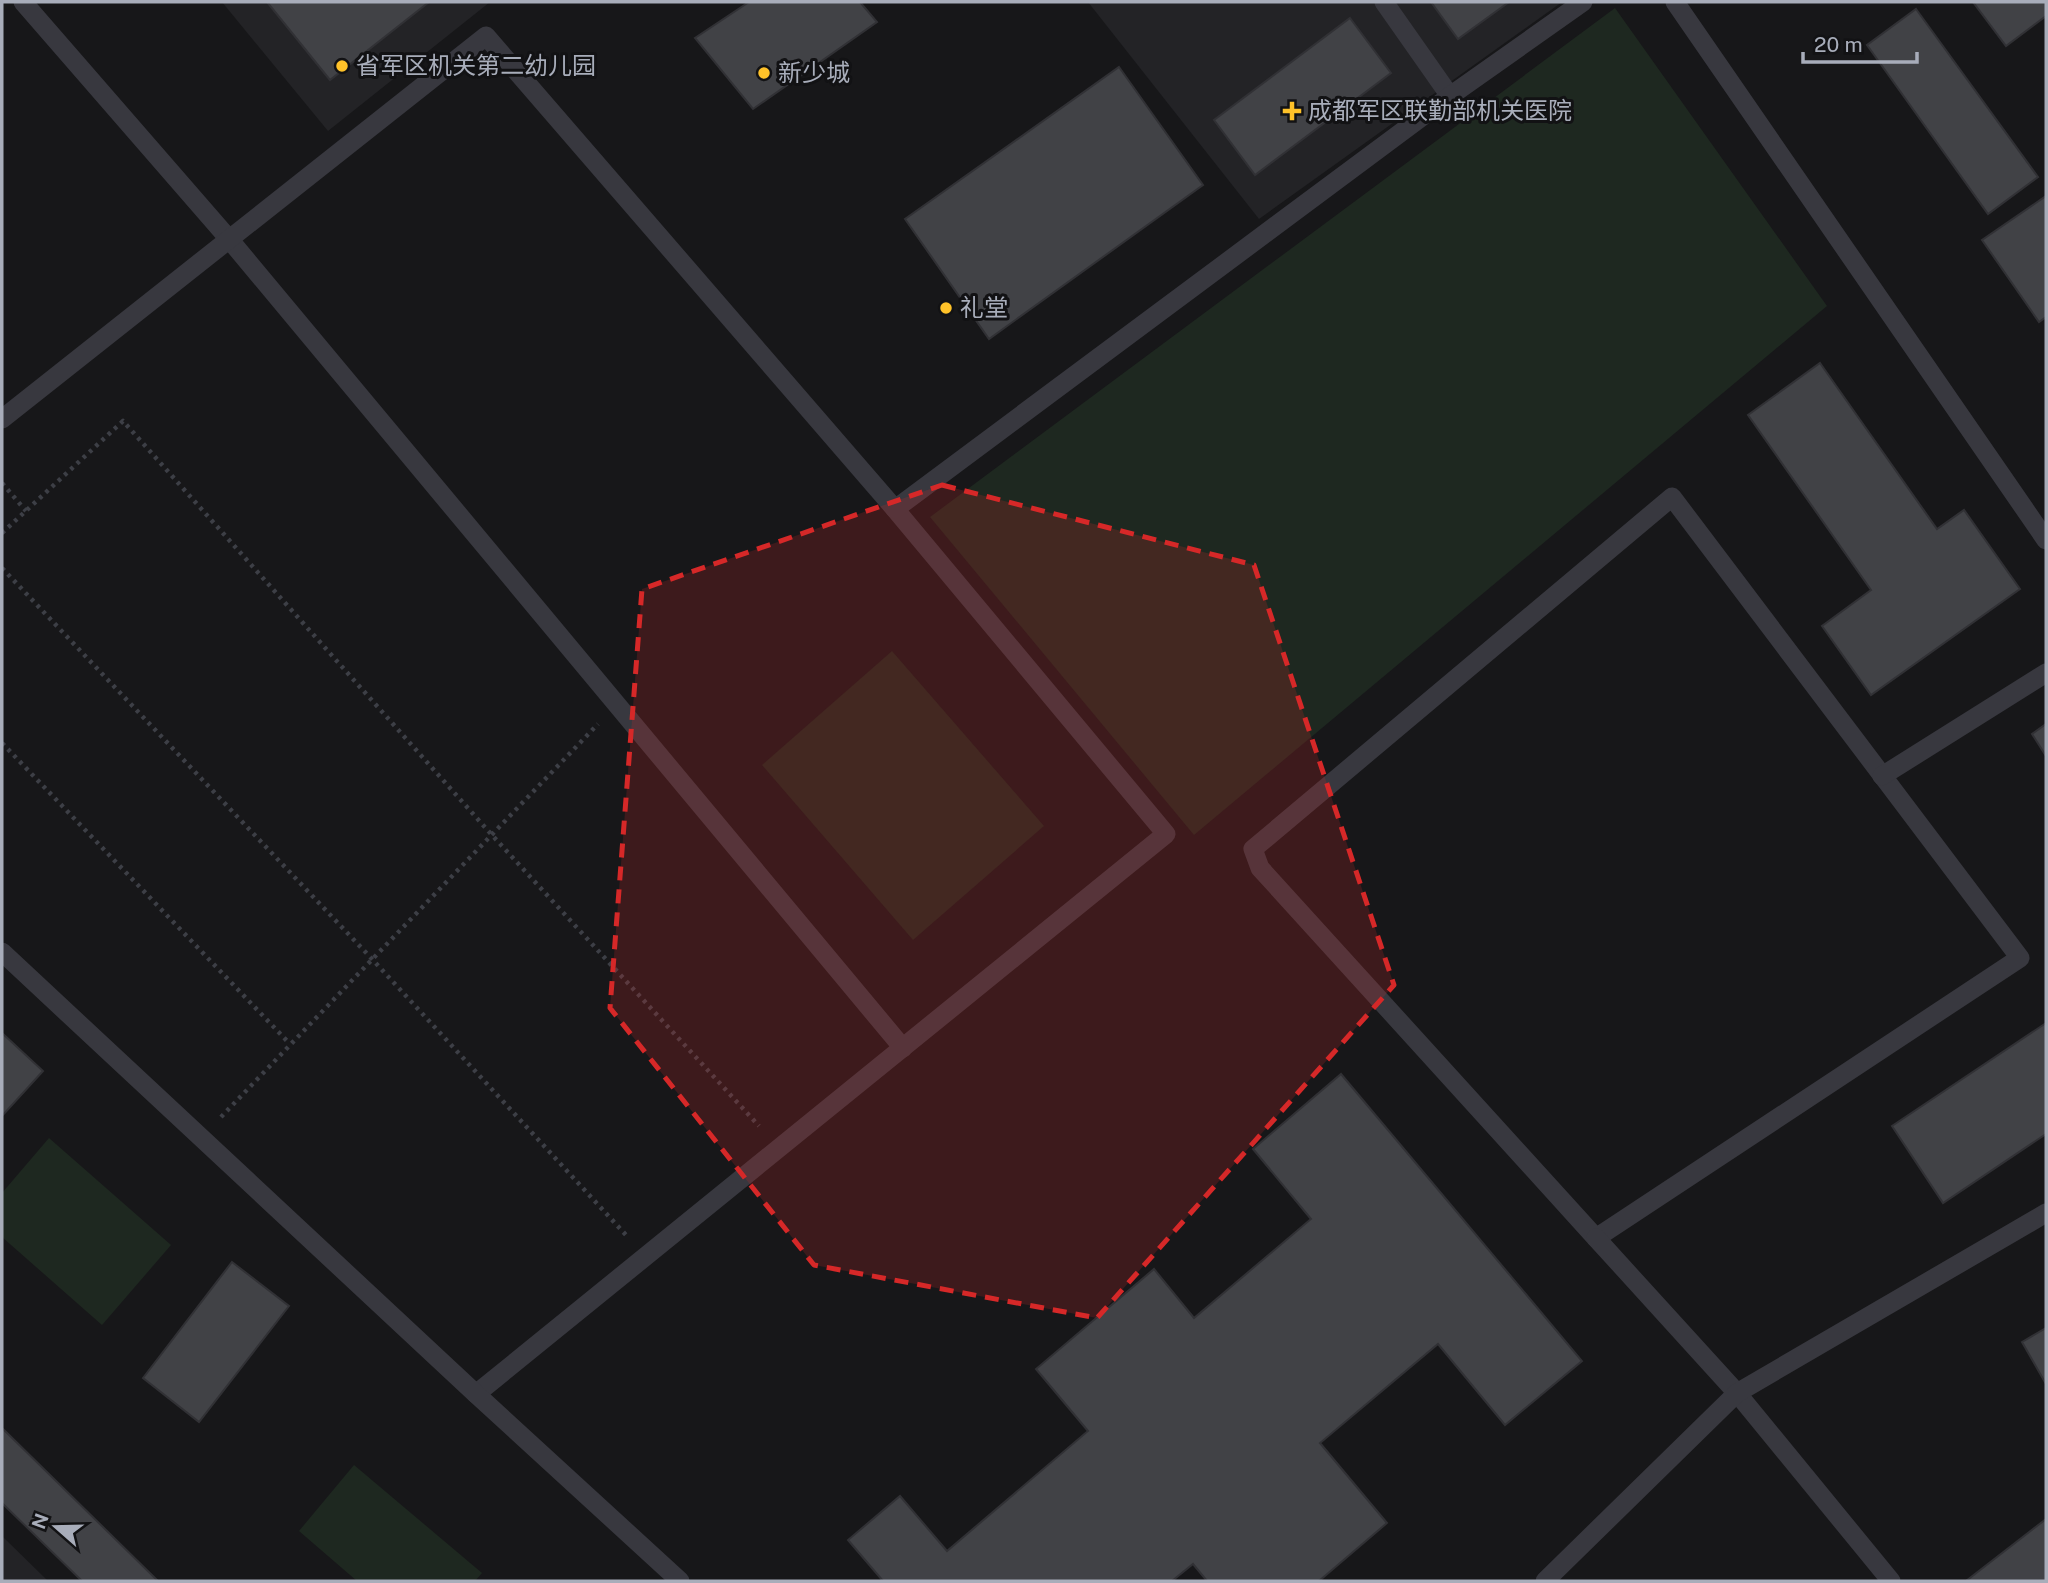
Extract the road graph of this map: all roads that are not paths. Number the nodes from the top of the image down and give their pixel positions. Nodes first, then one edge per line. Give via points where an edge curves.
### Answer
1 (23, 2) edge
2 (1384, 2) edge
3 (1583, 2) edge
4 (1675, 2) edge
5 (1450, 96) junction
6 (229, 239) junction
7 (2, 419) edge
8 (895, 509) junction
9 (2046, 540) edge
10 (2046, 673) edge
11 (1882, 776) junction
12 (2, 952) edge
13 (903, 1048) junction
14 (2046, 1213) edge
15 (1596, 1238) junction
16 (1737, 1393) junction
17 (476, 1394) junction
18 (680, 1581) edge
19 (1545, 1581) edge
20 (1891, 1581) edge

1 - 6 lane
2 - 5 lane
3 - 5 lane
4 - 9 lane
5 - 8 lane
6 - 7 lane
6 - 8 lane via 486,36
6 - 13 lane
8 - 13 lane via 1166,834
10 - 11 lane
11 - 15 lane via 2020,958
11 - 15 lane via 1672,497 1253,849 1260,868
12 - 17 lane
13 - 17 lane
14 - 16 lane
15 - 16 lane
16 - 19 lane
16 - 20 lane
17 - 18 lane

